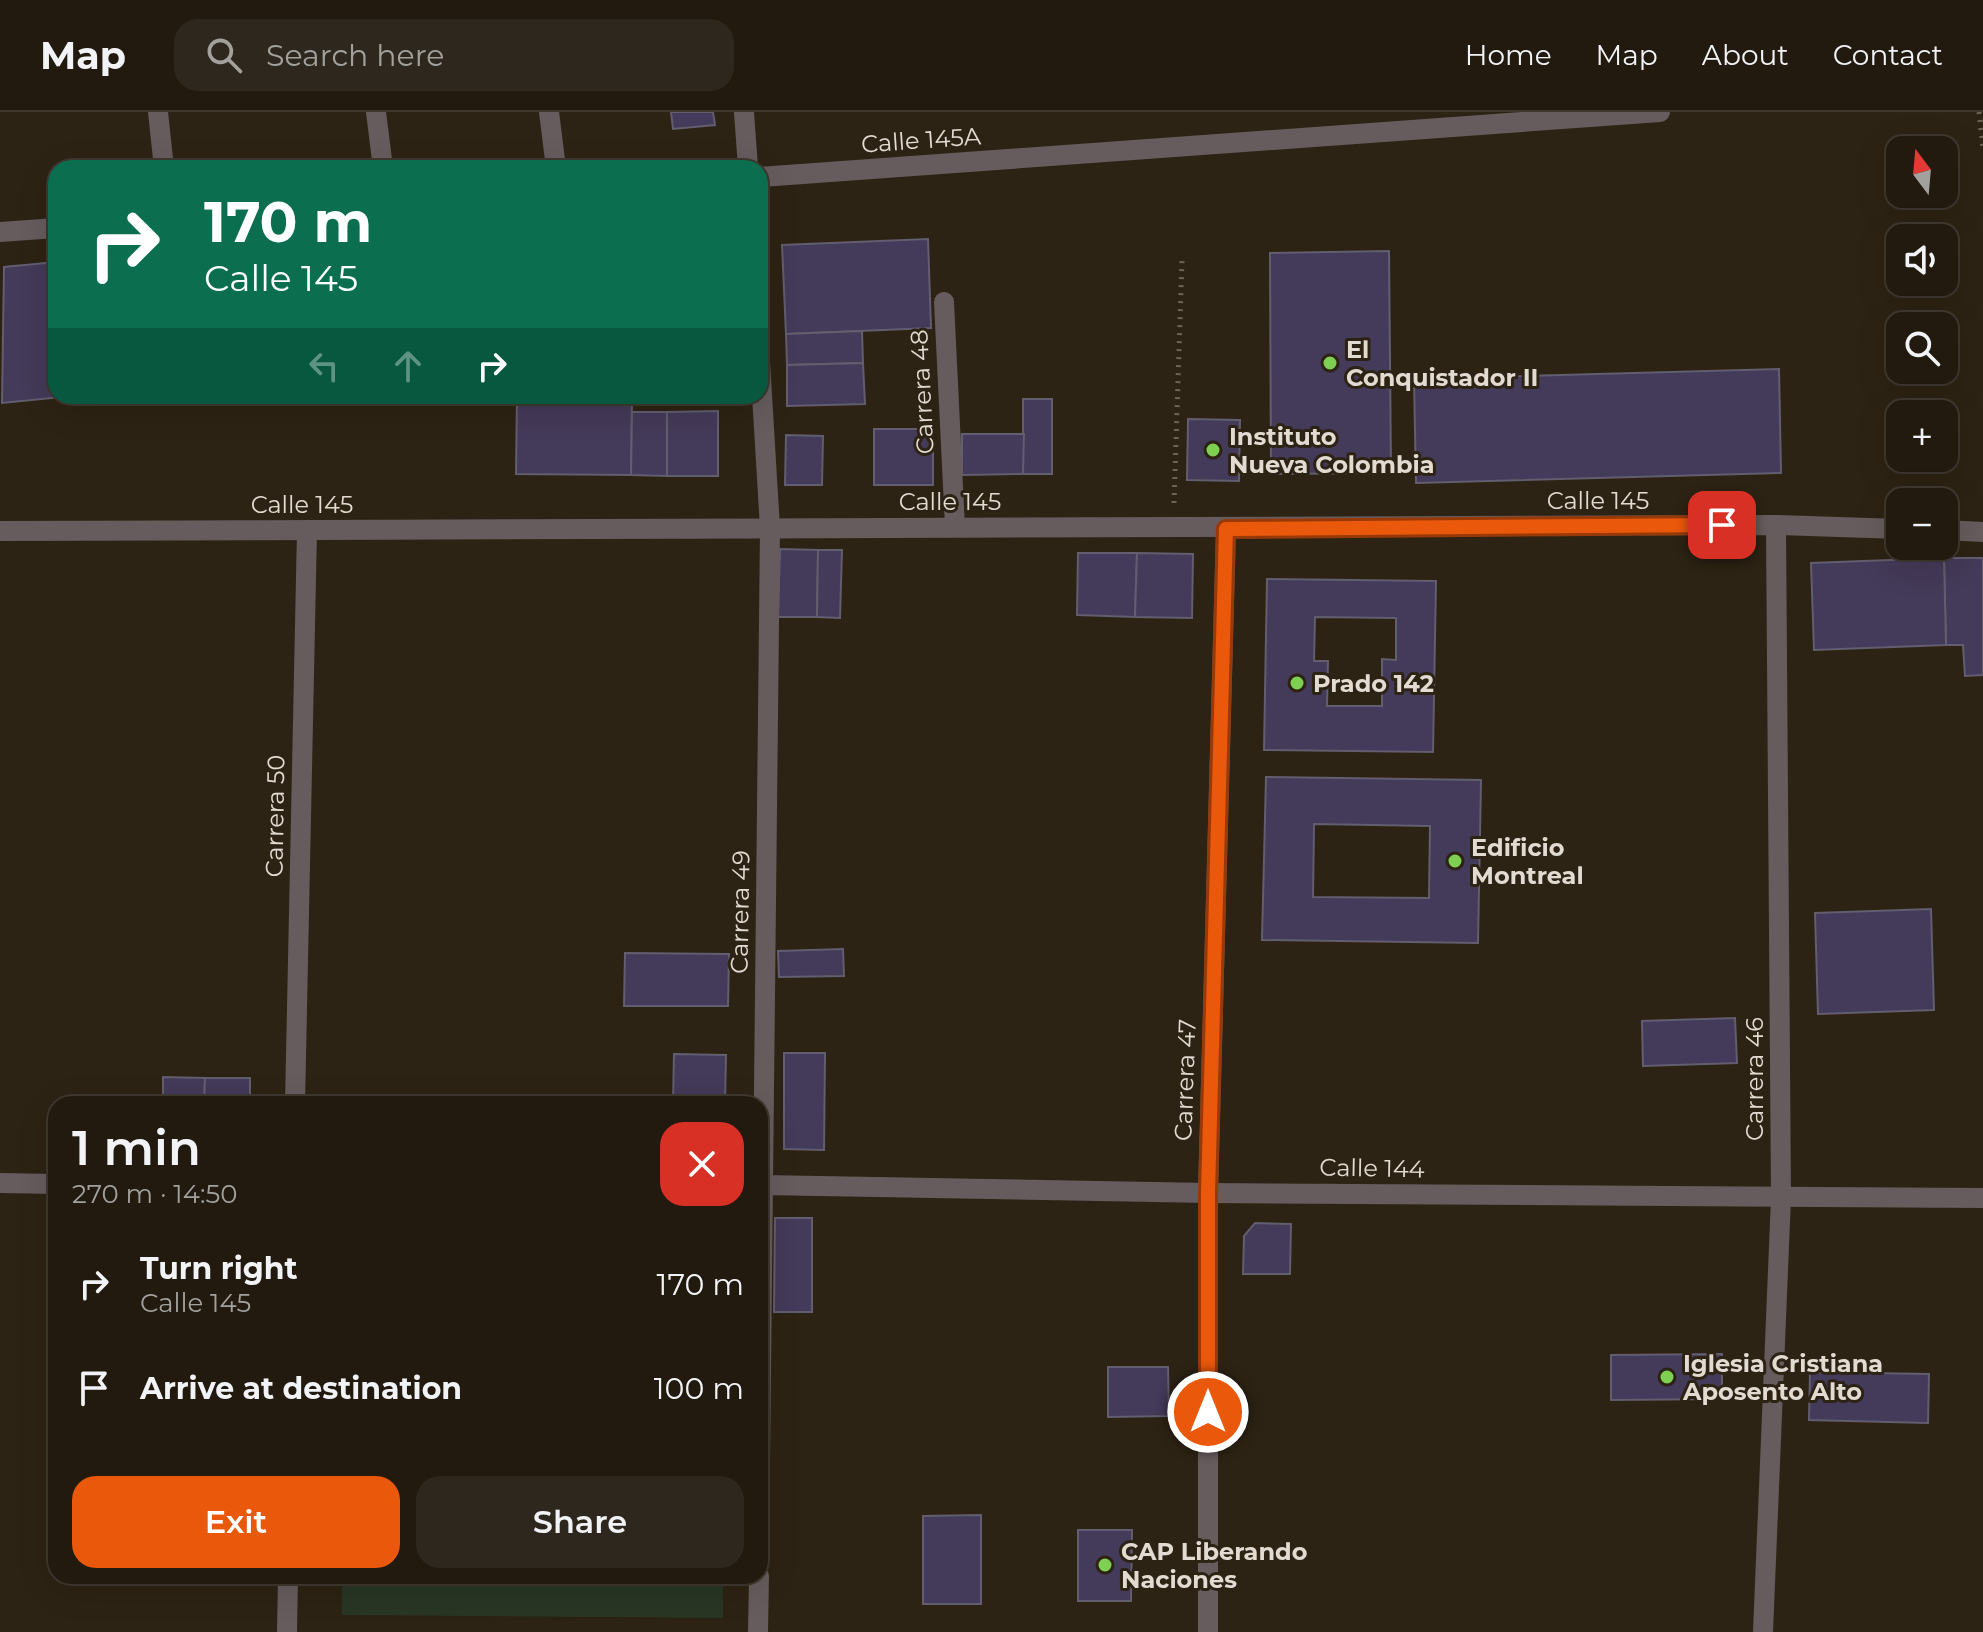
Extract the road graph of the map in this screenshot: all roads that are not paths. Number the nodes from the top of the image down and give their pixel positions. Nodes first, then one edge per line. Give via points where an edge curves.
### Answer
1 (158, 112) edge
2 (376, 112) edge
3 (549, 112) edge
4 (744, 112) edge
5 (1660, 112) edge
6 (163, 160) edge
7 (382, 160) edge
8 (555, 160) edge
9 (747, 160) edge
10 (768, 176) edge
11 (48, 229) edge
12 (0, 232) edge
13 (944, 302) dead end
14 (763, 404) edge
15 (1776, 525) junction
16 (955, 527) junction
17 (770, 528) junction
18 (1226, 529) junction
19 (1886, 529) edge
20 (307, 530) junction
21 (0, 531) edge
22 (1958, 531) edge
23 (1983, 532) edge
24 (295, 1096) edge
25 (763, 1096) edge
26 (0, 1183) edge
27 (48, 1184) edge
28 (768, 1185) edge
29 (1208, 1193) junction
30 (1781, 1198) junction
31 (1983, 1198) edge
32 (288, 1584) edge
33 (759, 1584) edge
34 (287, 1632) edge
35 (758, 1632) edge
36 (1208, 1632) edge
37 (1763, 1632) edge

1 - 6 street
2 - 7 street
3 - 8 street
4 - 9 street
5 - 10 street, Calle 145A
11 - 12 street
13 - 16 street, Carrera 48
14 - 17 street, Carrera 49
15 - 18 street, Calle 145
15 - 19 street, Calle 145
15 - 30 street, Carrera 46
16 - 17 street, Calle 145
16 - 18 street, Calle 145
17 - 20 street, Calle 145
17 - 25 street, Carrera 49
18 - 29 street, Carrera 47
20 - 21 street, Calle 145
20 - 24 street, Carrera 50
22 - 23 street
26 - 27 street
28 - 29 street, Calle 144
29 - 30 street, Calle 144
29 - 36 street, Carrera 47
30 - 31 street, Calle 144
30 - 37 street, Carrera 46
32 - 34 street
33 - 35 street

